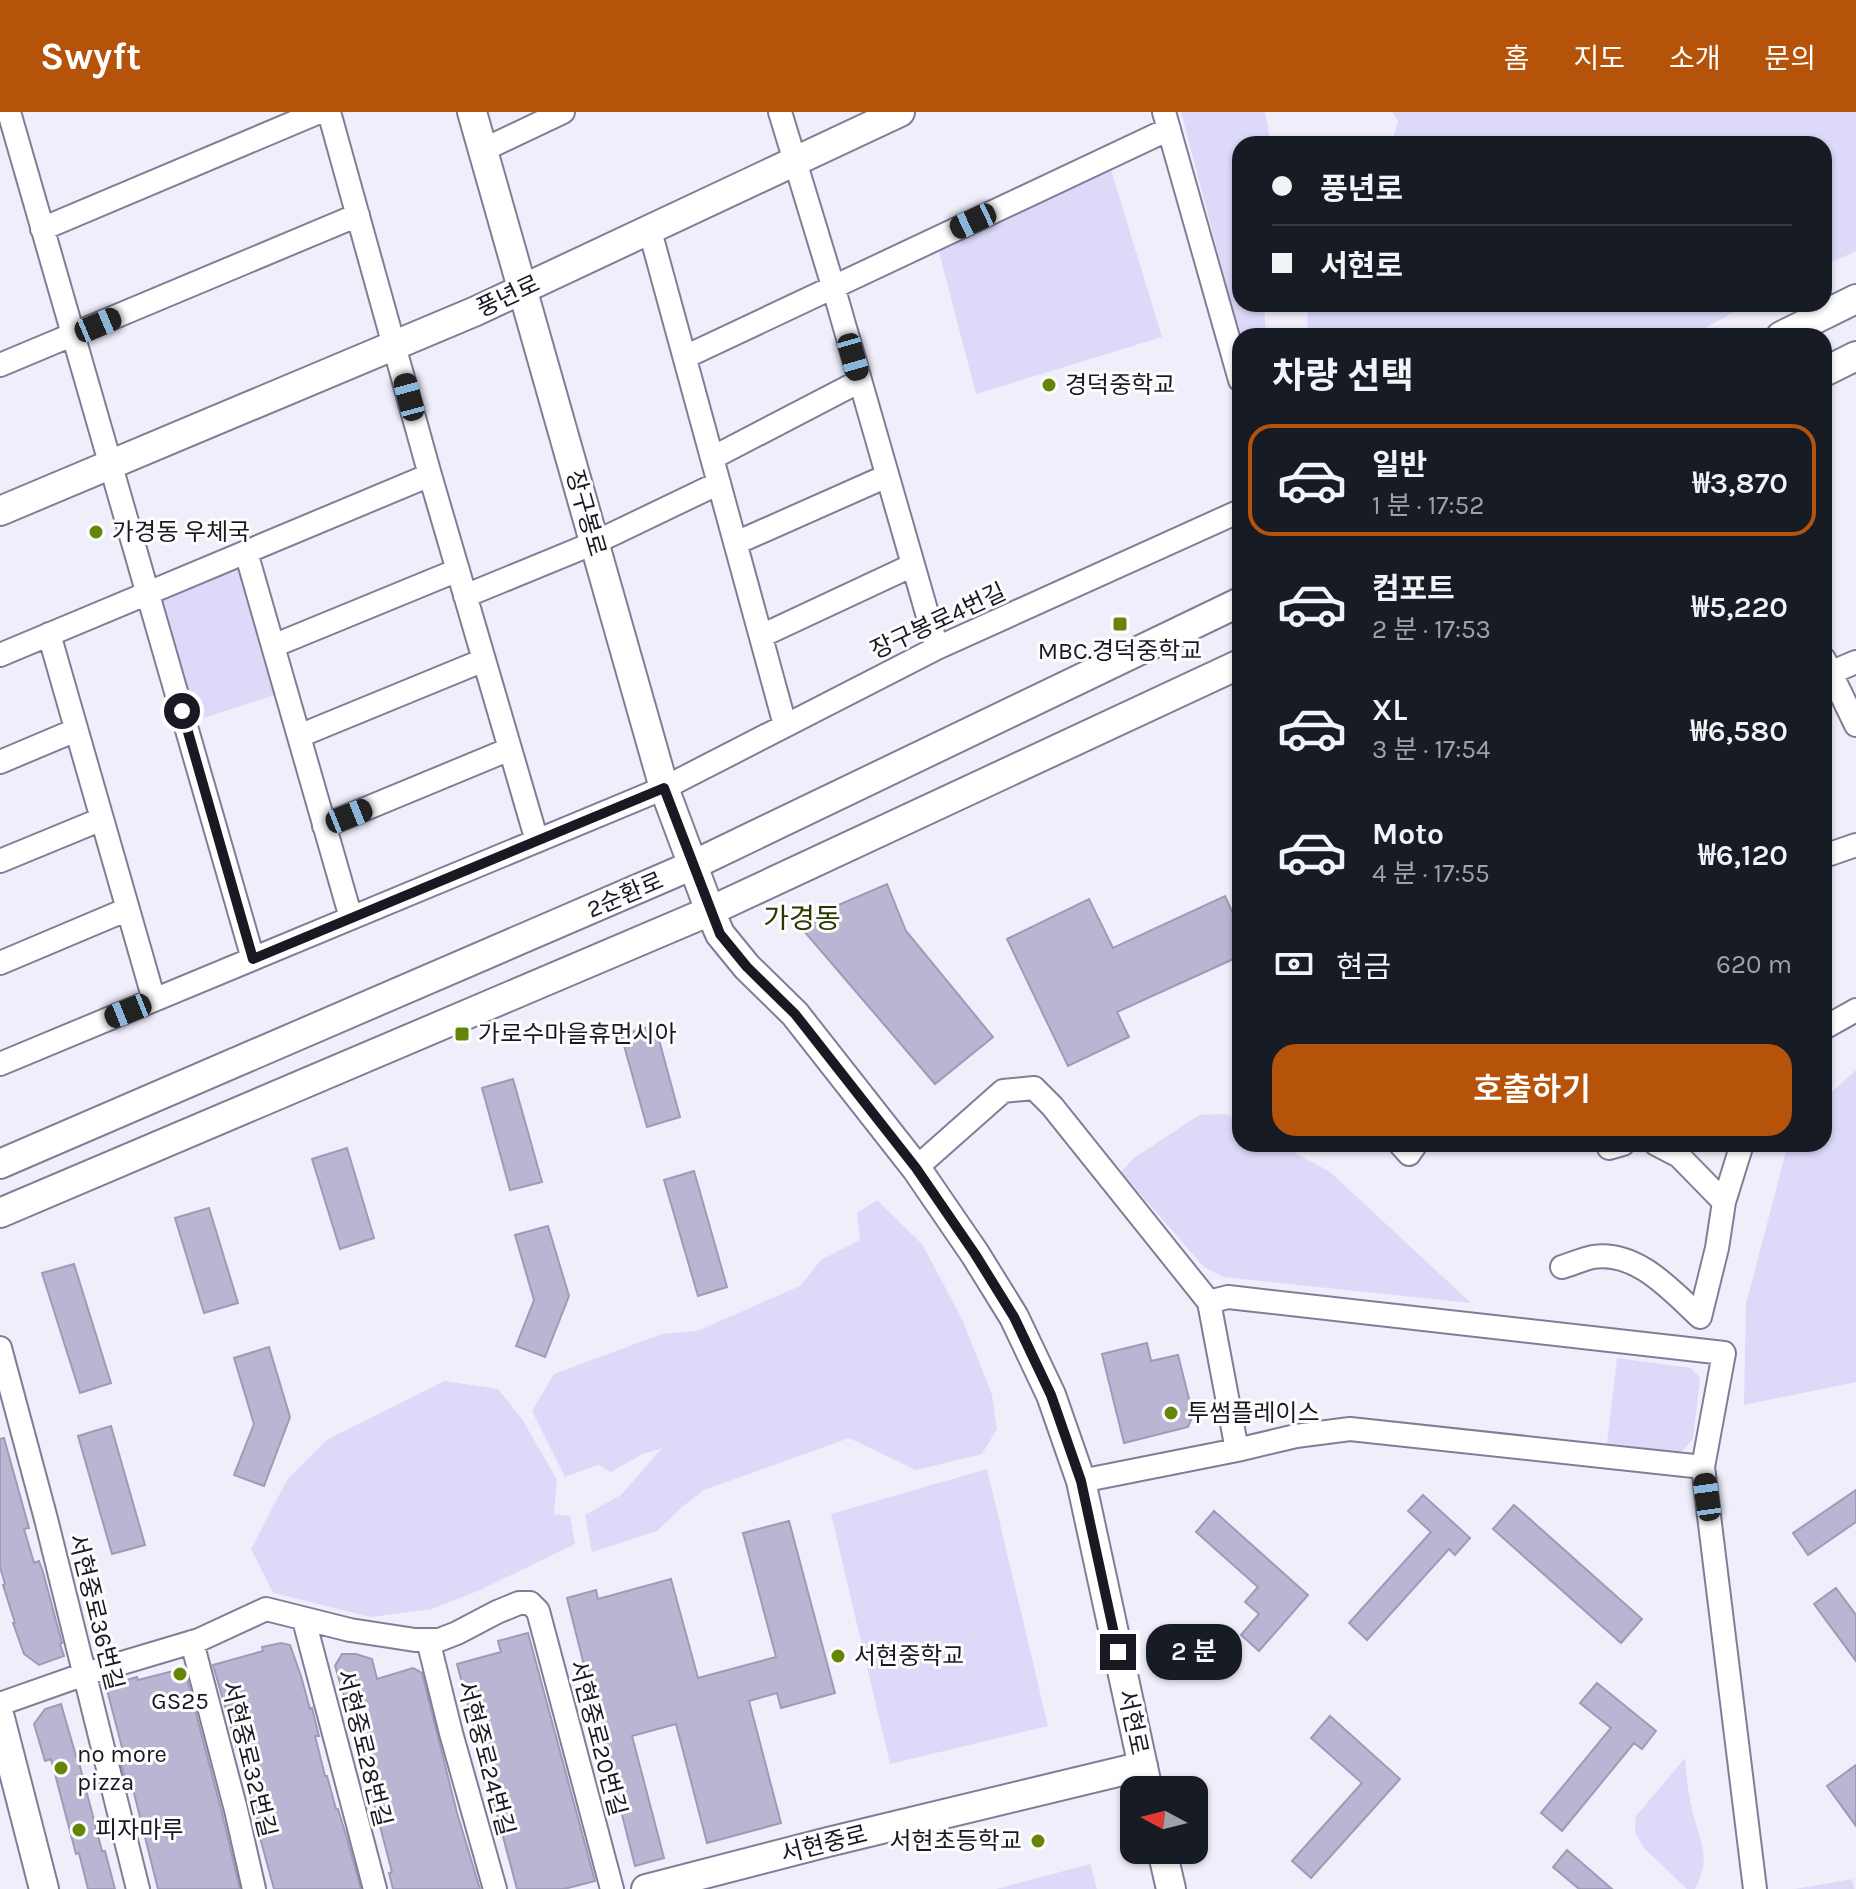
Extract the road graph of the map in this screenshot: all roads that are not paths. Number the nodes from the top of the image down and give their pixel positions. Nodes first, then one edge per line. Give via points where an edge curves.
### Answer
1 (9, 112) edge
2 (319, 112) edge
3 (329, 112) edge
4 (472, 112) edge
5 (563, 112) edge
6 (780, 112) edge
7 (900, 112) edge
8 (1167, 120) edge
9 (483, 150) junction
10 (796, 161) junction
11 (358, 215) junction
12 (42, 229) junction
13 (650, 231) junction
14 (833, 286) junction
15 (522, 290) junction
16 (1856, 299) edge
17 (1832, 311) edge
18 (1830, 312) edge
19 (1797, 328) edge
20 (73, 335) junction
21 (394, 345) junction
22 (1232, 352) edge
23 (1856, 356) edge
24 (685, 357) junction
25 (0, 365) edge
26 (1832, 368) edge
27 (860, 381) junction
28 (712, 458) junction
29 (111, 465) junction
30 (430, 475) junction
31 (887, 476) junction
32 (719, 483) junction
33 (0, 511) edge
34 (1232, 515) edge
35 (594, 543) junction
36 (736, 543) junction
37 (246, 552) junction
38 (913, 565) junction
39 (458, 570) junction
40 (148, 593) junction
41 (465, 596) junction
42 (1232, 606) edge
43 (49, 634) junction
44 (761, 636) junction
45 (273, 646) junction
46 (937, 648) junction
47 (0, 655) edge
48 (484, 660) junction
49 (1856, 662) edge
50 (1832, 665) edge
51 (1232, 668) edge
52 (1832, 676) edge
53 (785, 725) junction
54 (1856, 725) edge
55 (76, 730) junction
56 (299, 736) junction
57 (510, 749) junction
58 (0, 762) edge
59 (664, 788) junction
60 (102, 819) junction
61 (324, 826) junction
62 (537, 841) junction
63 (1856, 845) edge
64 (1832, 853) edge
65 (7, 858) edge
66 (693, 865) junction
67 (128, 909) junction
68 (710, 911) junction
69 (351, 918) junction
70 (253, 959) junction
71 (0, 963) edge
72 (154, 1000) junction
73 (1856, 1010) edge
74 (1832, 1024) edge
75 (0, 1064) edge
76 (1671, 1152) edge
77 (1740, 1152) edge
78 (0, 1164) edge
79 (916, 1168) junction
80 (1724, 1202) junction
81 (0, 1213) edge
82 (1562, 1267) dead end
83 (1209, 1302) junction
84 (0, 1348) edge
85 (1237, 1450) junction
86 (1703, 1467) junction
87 (1081, 1481) junction
88 (304, 1620) junction
89 (428, 1640) junction
90 (192, 1642) junction
91 (85, 1674) junction
92 (0, 1704) edge
93 (0, 1718) edge
94 (1145, 1776) edge
95 (1120, 1783) edge
96 (1165, 1864) edge
97 (44, 1889) edge
98 (138, 1889) edge
99 (254, 1889) edge
100 (375, 1889) edge
101 (495, 1889) edge
102 (612, 1889) edge
103 (646, 1889) edge
104 (1171, 1889) edge
105 (1755, 1889) edge

1 - 12 street
2 - 12 street
3 - 11 street
4 - 9 street, 장구봉로
5 - 9 street
6 - 10 street
7 - 10 street, 풍년로
8 - 14 street
8 - 22 street
9 - 15 street, 장구봉로
10 - 13 street, 풍년로
10 - 14 street
11 - 20 street
11 - 21 street
12 - 20 street
13 - 15 street, 풍년로
13 - 24 street
14 - 24 street
14 - 27 street
15 - 21 street, 풍년로
15 - 35 street, 장구봉로
16 - 17 street
18 - 19 street
20 - 25 street
20 - 29 street
21 - 29 street, 풍년로
21 - 30 street
23 - 26 street
24 - 28 street
27 - 28 street
27 - 31 street
28 - 32 street
29 - 33 street, 풍년로
29 - 40 street
30 - 37 street
30 - 39 street
31 - 36 street
31 - 38 street
32 - 35 street
32 - 36 street
34 - 46 street, 장구봉로4번길
35 - 41 street
35 - 59 street, 장구봉로
36 - 44 street
37 - 40 street
37 - 45 street
38 - 44 street
38 - 46 street
39 - 41 street
39 - 45 street
40 - 43 street
40 - 70 street
41 - 48 street
42 - 66 street, 2순환로
43 - 47 street
43 - 55 street
44 - 53 street
45 - 56 street
46 - 53 street, 장구봉로4번길
48 - 56 street
48 - 57 street
49 - 50 street
51 - 68 street, 2순환로
52 - 54 street
53 - 59 street, 장구봉로4번길
55 - 58 street
55 - 60 street
56 - 61 street
57 - 61 street
57 - 62 street
59 - 62 street, 장구봉로4번길
59 - 66 street, 장구봉로
60 - 65 street
60 - 67 street
61 - 69 street
62 - 69 street, 장구봉로4번길
63 - 64 street
66 - 68 street, 장구봉로
66 - 78 street, 2순환로
67 - 71 street
67 - 72 street
68 - 79 street, 서현로 via 720,934 795,1014
68 - 81 street, 2순환로
69 - 70 street, 장구봉로4번길
70 - 72 street, 장구봉로4번길
72 - 75 street, 장구봉로4번길
73 - 74 street
76 - 80 street
77 - 80 street
79 - 83 street via 1003,1091 1034,1088
79 - 87 street, 서현로 via 1014,1317 1051,1395
80 - 82 street via 1700,1317 1632,1262 1591,1257
83 - 85 street
83 - 86 street via 1228,1297 1724,1353
84 - 91 street, 서현중로36번길
85 - 86 street via 1350,1429
85 - 87 street
86 - 105 street
87 - 94 street, 서현로
88 - 89 street
88 - 90 street via 266,1609
88 - 100 street, 서현중로28번길
89 - 101 street, 서현중로24번길
89 - 102 street, 서현중로20번길 via 457,1633 519,1603 530,1603 538,1611
90 - 91 street
90 - 99 street, 서현중로32번길
91 - 92 street
91 - 98 street, 서현중로36번길
93 - 97 street
95 - 103 street, 서현중로 via 828,1842
96 - 104 street

